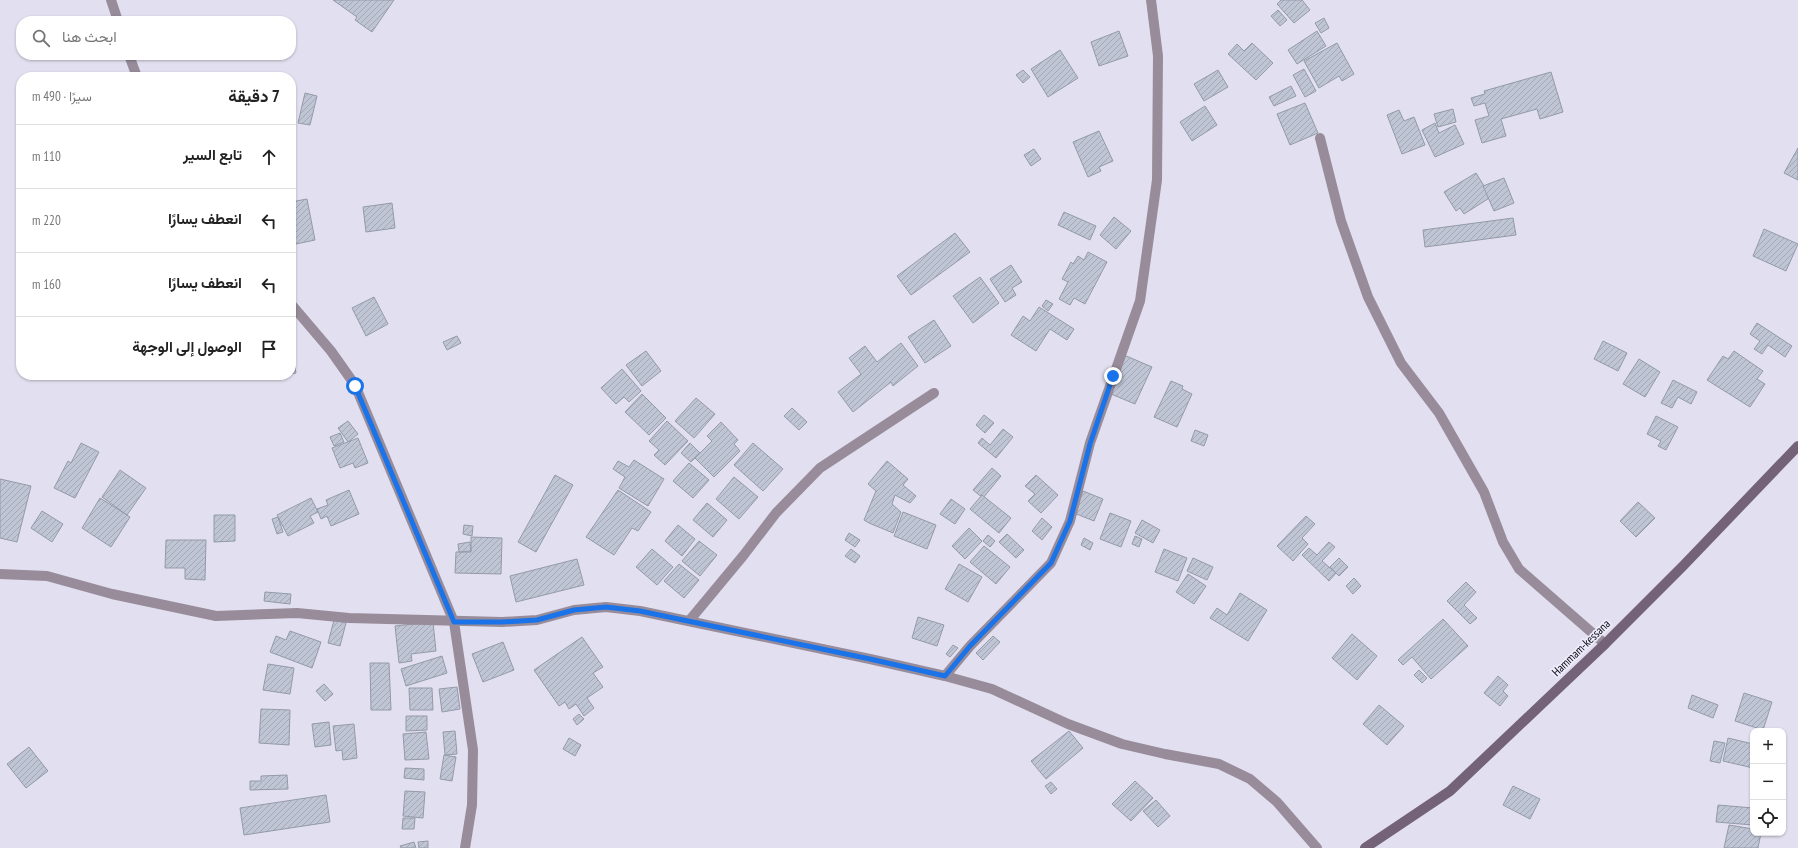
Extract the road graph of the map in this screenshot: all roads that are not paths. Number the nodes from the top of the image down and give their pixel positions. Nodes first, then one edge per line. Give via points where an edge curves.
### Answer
1 (111, 0) edge
2 (1151, 0) edge
3 (116, 16) edge
4 (131, 60) edge
5 (135, 72) edge
6 (1320, 138) dead end
7 (296, 310) edge
8 (934, 394) dead end
9 (1798, 446) edge
10 (0, 574) edge
11 (689, 621) junction
12 (454, 622) junction
13 (1605, 644) junction
14 (945, 676) junction
15 (465, 848) edge
16 (1317, 848) edge
17 (1365, 848) edge

1 - 3 street
2 - 14 street via 1158,56 1157,180 1140,301 1090,444 1070,521 1051,563 970,646
4 - 5 street
6 - 13 street via 1341,221 1365,290 1401,363 1438,413 1480,485 1503,542 1519,568
7 - 12 street via 331,351 355,386
8 - 11 street via 820,468 776,513
9 - 13 street, Hammam-kessana
10 - 12 street via 47,576 112,594 216,616 297,613 349,618
11 - 12 street via 606,607 574,610 537,620
11 - 14 street
12 - 15 street via 473,750 472,806
13 - 17 street, Hammam-kessana via 1450,791
14 - 16 street via 992,689 1068,724 1122,744 1218,764 1250,779 1277,802

